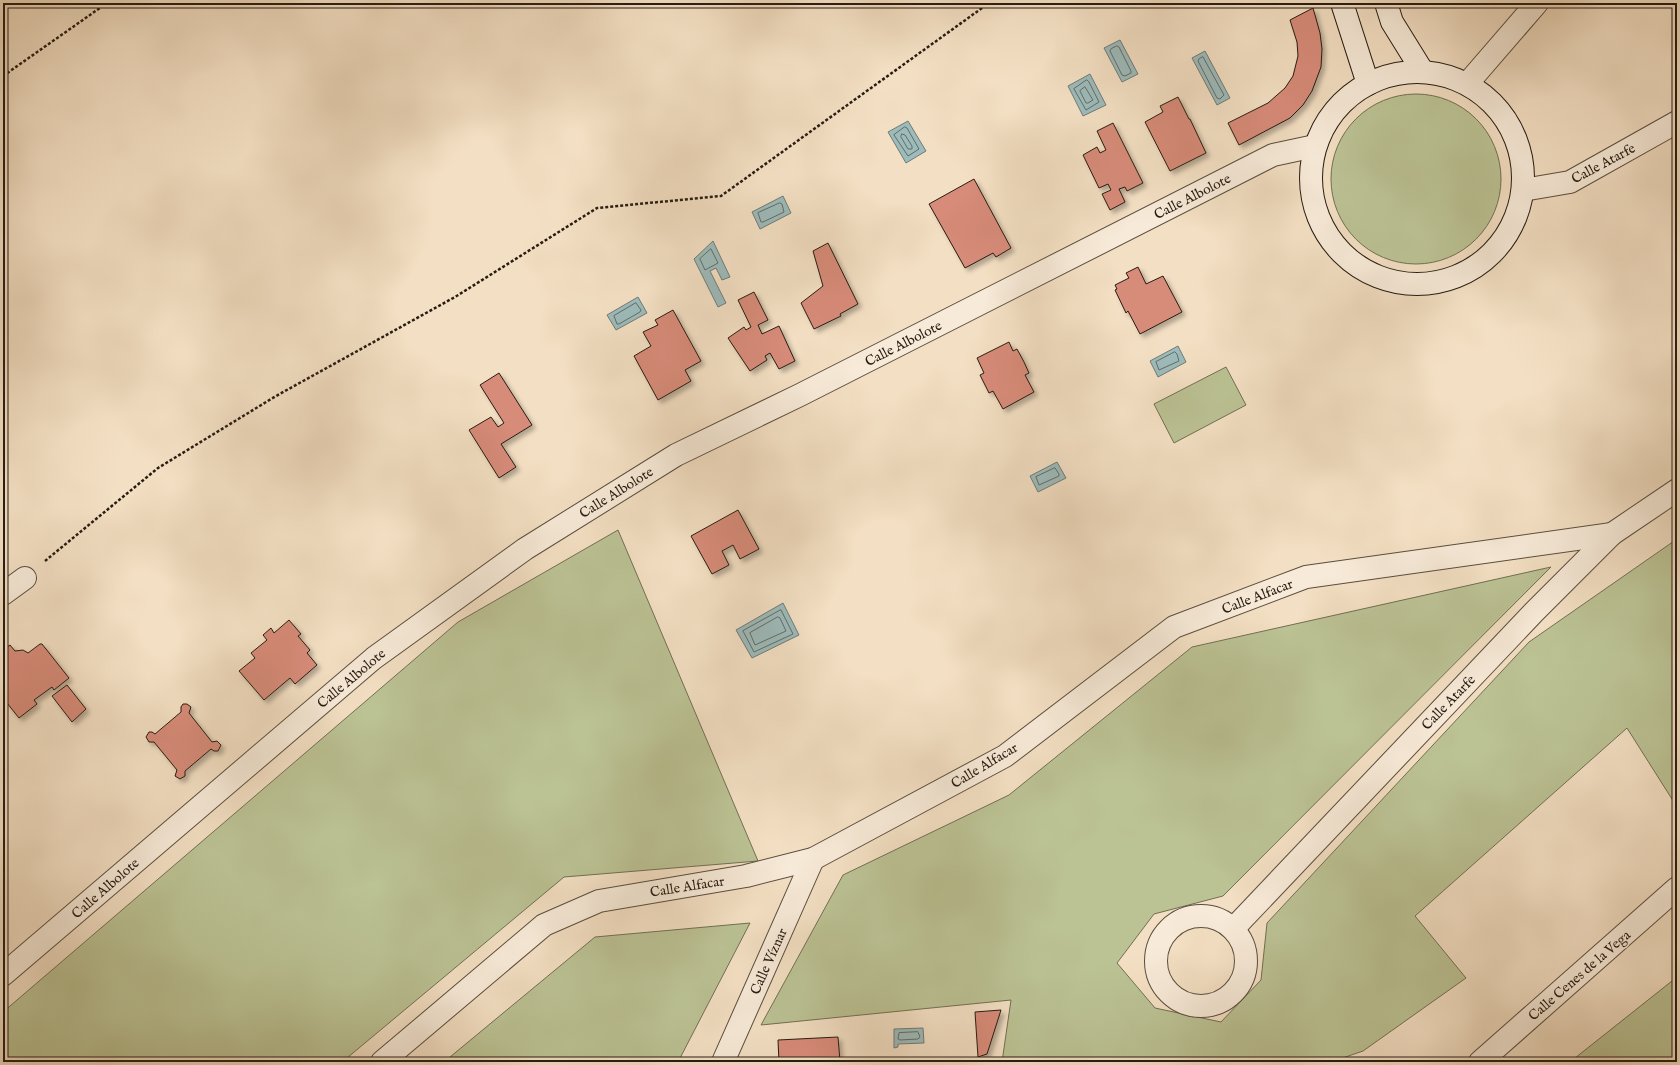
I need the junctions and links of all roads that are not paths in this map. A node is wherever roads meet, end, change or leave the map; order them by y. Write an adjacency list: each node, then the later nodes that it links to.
1 (1342, 3): 5 (street)
2 (1386, 3): 4 (street)
3 (1537, 3): 6 (street)
4 (1423, 72): 5 (street); 6 (street)
5 (1368, 84): 8 (street)
6 (1467, 84): 9 (street)
7 (1677, 122): 9 (street, Calle Atarfe)
8 (1315, 146): 9 (street); 17 (street, Calle Albolote)
9 (1523, 190)
10 (1677, 490): 11 (street, Calle Atarfe)
11 (1612, 534): 14 (street, Calle Alfacar); 16 (street, Calle Atarfe)
12 (25, 578): 13 (street)
13 (3, 594)
14 (813, 860): 18 (street, Calle Alfacar); 19 (street, Calle Víznar)
15 (1677, 888): 20 (street, Calle Cenes de la Vega)
16 (1233, 929): 16 (street)
17 (3, 975)
18 (382, 1062)
19 (723, 1062)
20 (1480, 1062)

